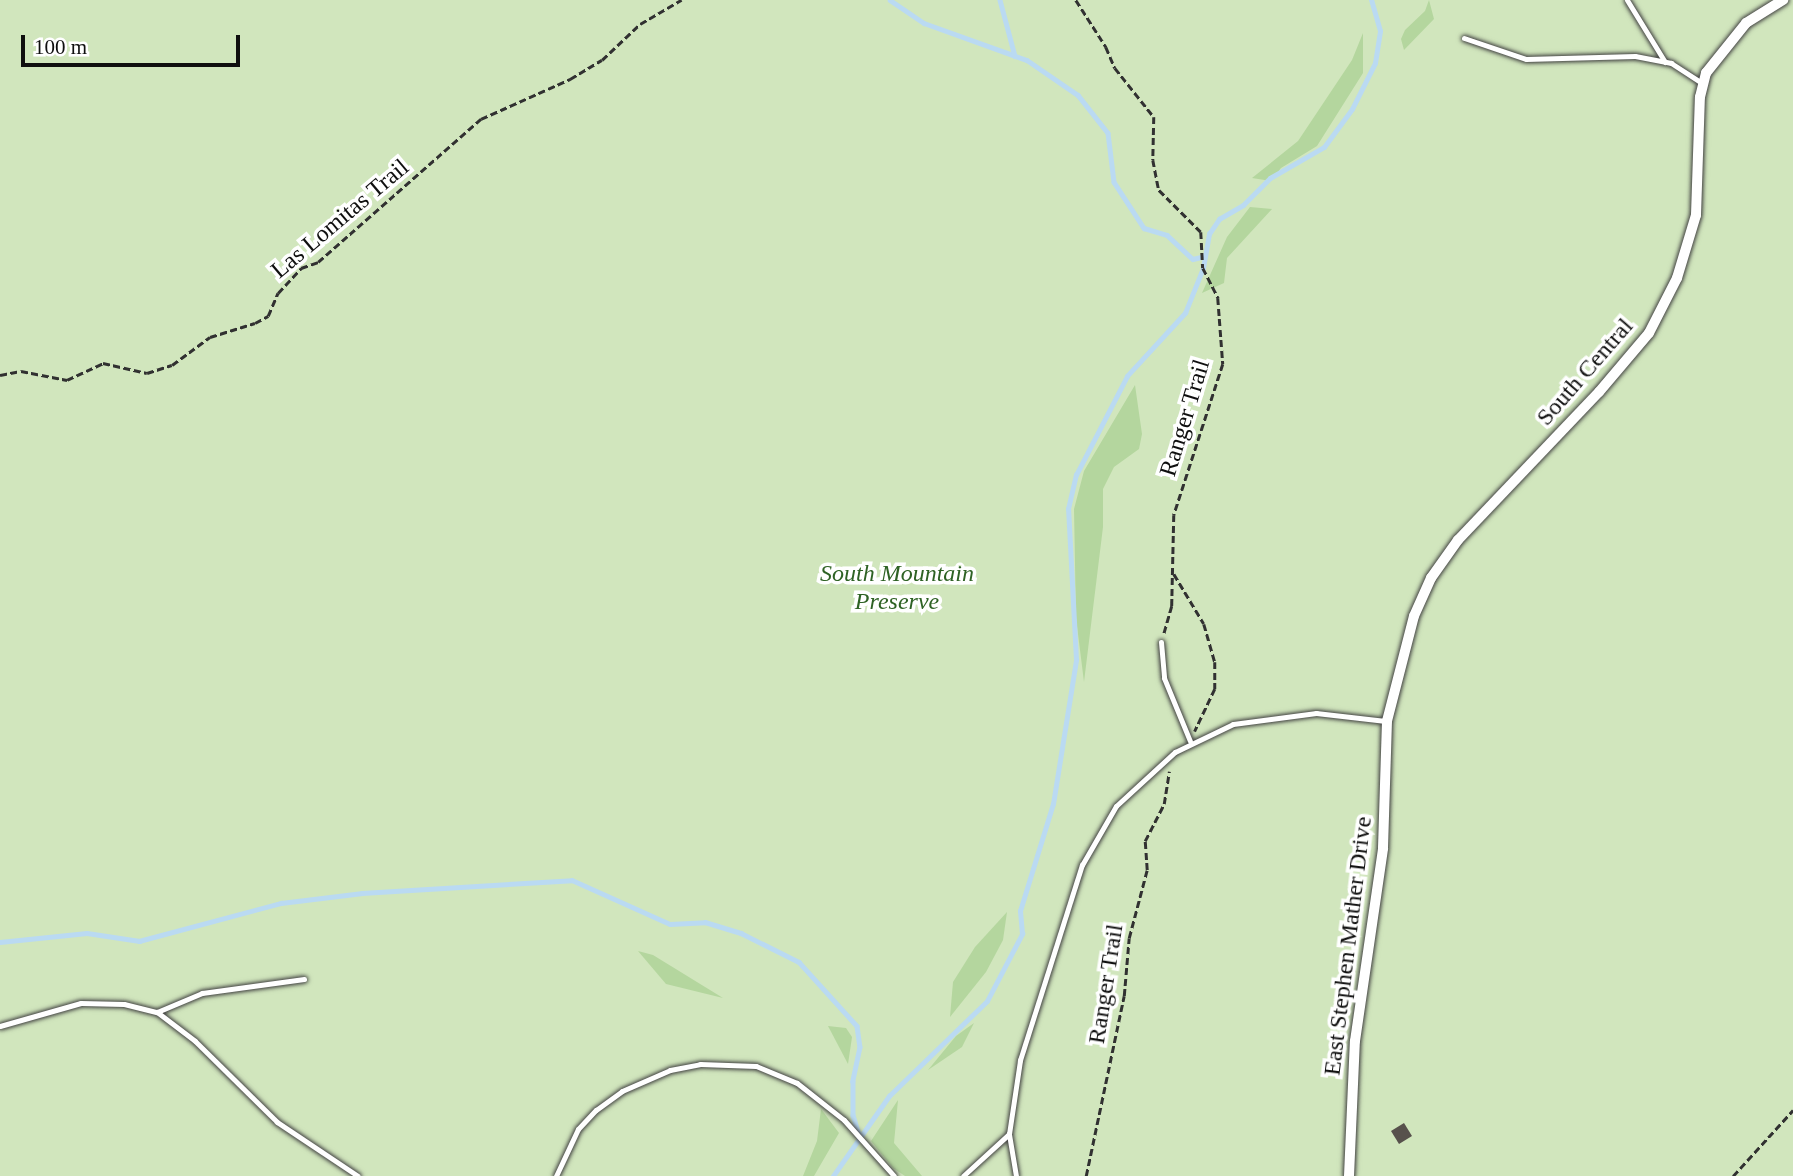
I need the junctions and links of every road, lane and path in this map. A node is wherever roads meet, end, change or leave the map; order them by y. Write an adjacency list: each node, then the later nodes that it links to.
1 (681, 0): 8 (path, Las Lomitas Trail)
2 (1076, 0): 9 (path, Ranger Trail)
3 (1627, 0): 6 (lane)
4 (1783, 0): 7 (street, South Central)
5 (1464, 38): 6 (lane)
6 (1665, 62): 7 (lane)
7 (1703, 84): 11 (street, South Central)
8 (0, 375)
9 (1172, 571): 10 (path, Ranger Trail); 12 (path)
10 (1161, 642): 12 (lane)
11 (1387, 721): 12 (lane); 25 (street, East Stephen Mather Drive)
12 (1189, 738): 18 (lane)
13 (1174, 762): 24 (path, Ranger Trail)
14 (304, 979): 15 (lane)
15 (157, 1012): 16 (lane); 19 (lane)
16 (0, 1026)
17 (1793, 1110): 26 (path)
18 (1009, 1135): 22 (lane); 23 (lane)
19 (358, 1176)
20 (556, 1176): 21 (lane)
21 (894, 1176)
22 (963, 1176)
23 (1016, 1176)
24 (1086, 1176)
25 (1349, 1176)
26 (1733, 1176)

